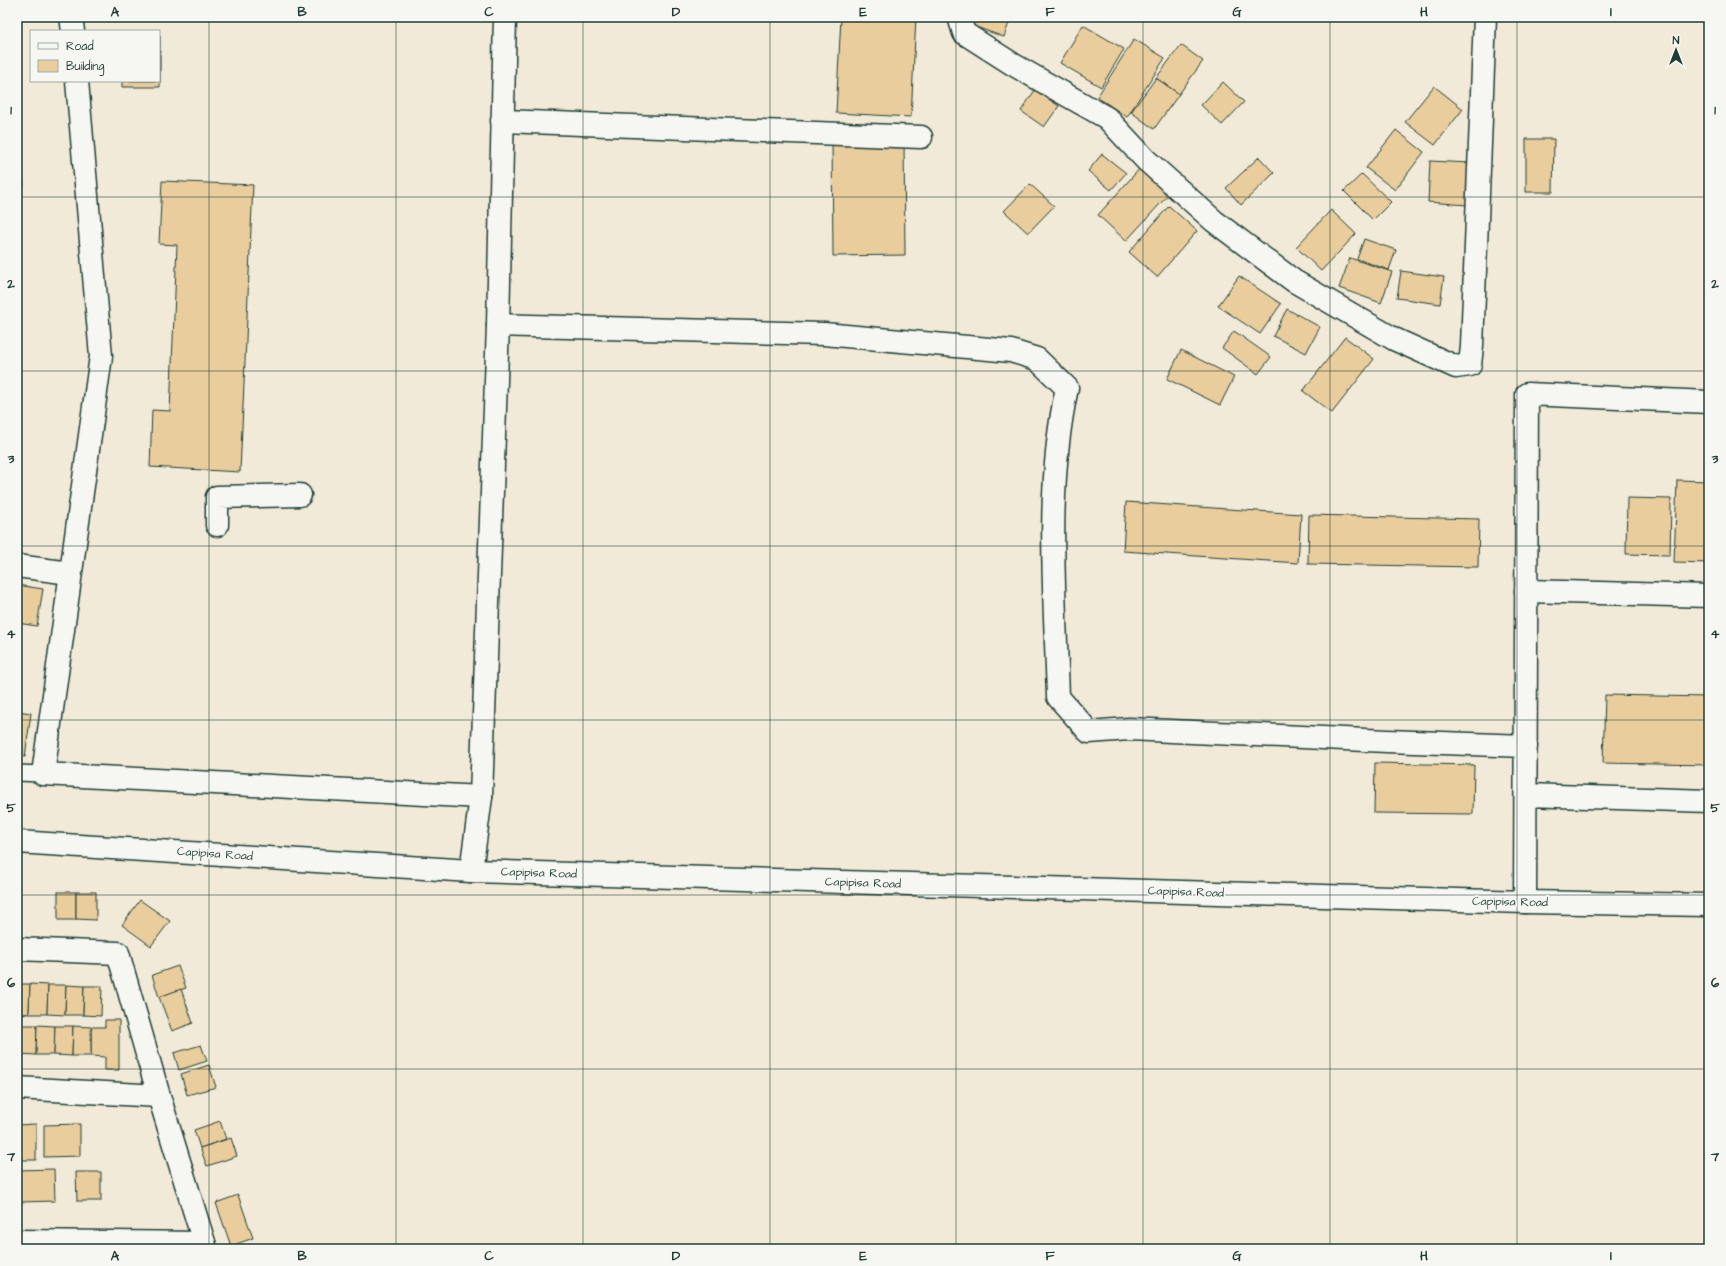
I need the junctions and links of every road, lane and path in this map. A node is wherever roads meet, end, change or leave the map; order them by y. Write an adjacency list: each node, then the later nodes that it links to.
1 (71, 17): 5 (street)
2 (505, 17): 7 (street)
3 (959, 17): 4 (street)
4 (1485, 17)
5 (73, 30)
6 (77, 82): 14 (street)
7 (502, 121): 8 (street); 9 (street)
8 (920, 137)
9 (498, 325): 17 (street); 21 (street)
10 (1709, 402): 15 (street)
11 (300, 496): 12 (street)
12 (217, 525)
13 (17, 566): 14 (street)
14 (70, 573): 19 (street)
15 (1526, 591): 16 (street); 17 (street)
16 (1709, 596)
17 (1526, 746): 20 (street)
18 (17, 773): 19 (lane)
19 (44, 774): 21 (street)
20 (1526, 795): 22 (street); 25 (street)
21 (481, 797): 24 (street)
22 (1709, 801)
23 (17, 842): 24 (street, Capipisa Road)
24 (471, 871): 25 (street, Capipisa Road)
25 (1525, 902): 26 (street, Capipisa Road)
26 (1709, 905)
27 (17, 948): 29 (street)
28 (17, 1088): 29 (street)
29 (159, 1096): 31 (street)
30 (17, 1241): 31 (street)
31 (205, 1246)

